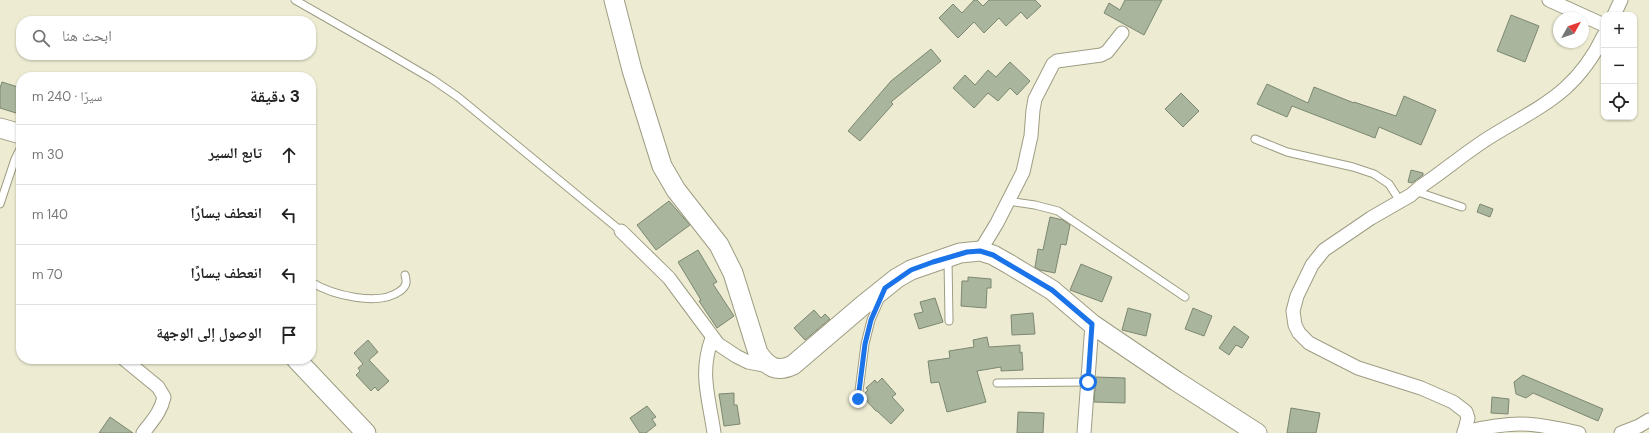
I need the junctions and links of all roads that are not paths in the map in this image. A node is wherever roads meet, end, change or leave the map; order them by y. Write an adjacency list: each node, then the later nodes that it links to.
1 (295, 0): 18 (lane)
2 (614, 0): 30 (street)
3 (1549, 0): 6 (street)
4 (1621, 0): 5 (street)
5 (1615, 12)
6 (1601, 24)
7 (1122, 33): 14 (street)
8 (1601, 40): 13 (street)
9 (0, 128): 10 (street)
10 (16, 133)
11 (1255, 139): 15 (lane)
12 (16, 157): 16 (lane)
13 (1415, 192): 15 (street); 17 (lane)
14 (1008, 201): 19 (street); 24 (lane)
15 (1400, 201): 35 (street)
16 (0, 204)
17 (1462, 207)
18 (622, 231): 27 (street)
19 (980, 251): 20 (street); 26 (street)
20 (948, 257): 23 (street); 25 (lane)
21 (405, 274): 22 (lane)
22 (316, 285)
23 (885, 288): 30 (street); 33 (lane)
24 (1185, 297)
25 (949, 321)
26 (1092, 324): 31 (street); 40 (street)
27 (712, 338): 30 (street); 38 (street)
28 (130, 364): 36 (street)
29 (301, 364): 37 (street)
30 (771, 366)
31 (1088, 382): 32 (lane); 39 (street)
32 (997, 383)
33 (858, 399)
34 (1649, 420): 42 (street)
35 (1464, 432): 41 (street)
36 (143, 433)
37 (366, 433)
38 (714, 433)
39 (1084, 433)
40 (1257, 433)
41 (1579, 433)
42 (1622, 433)

